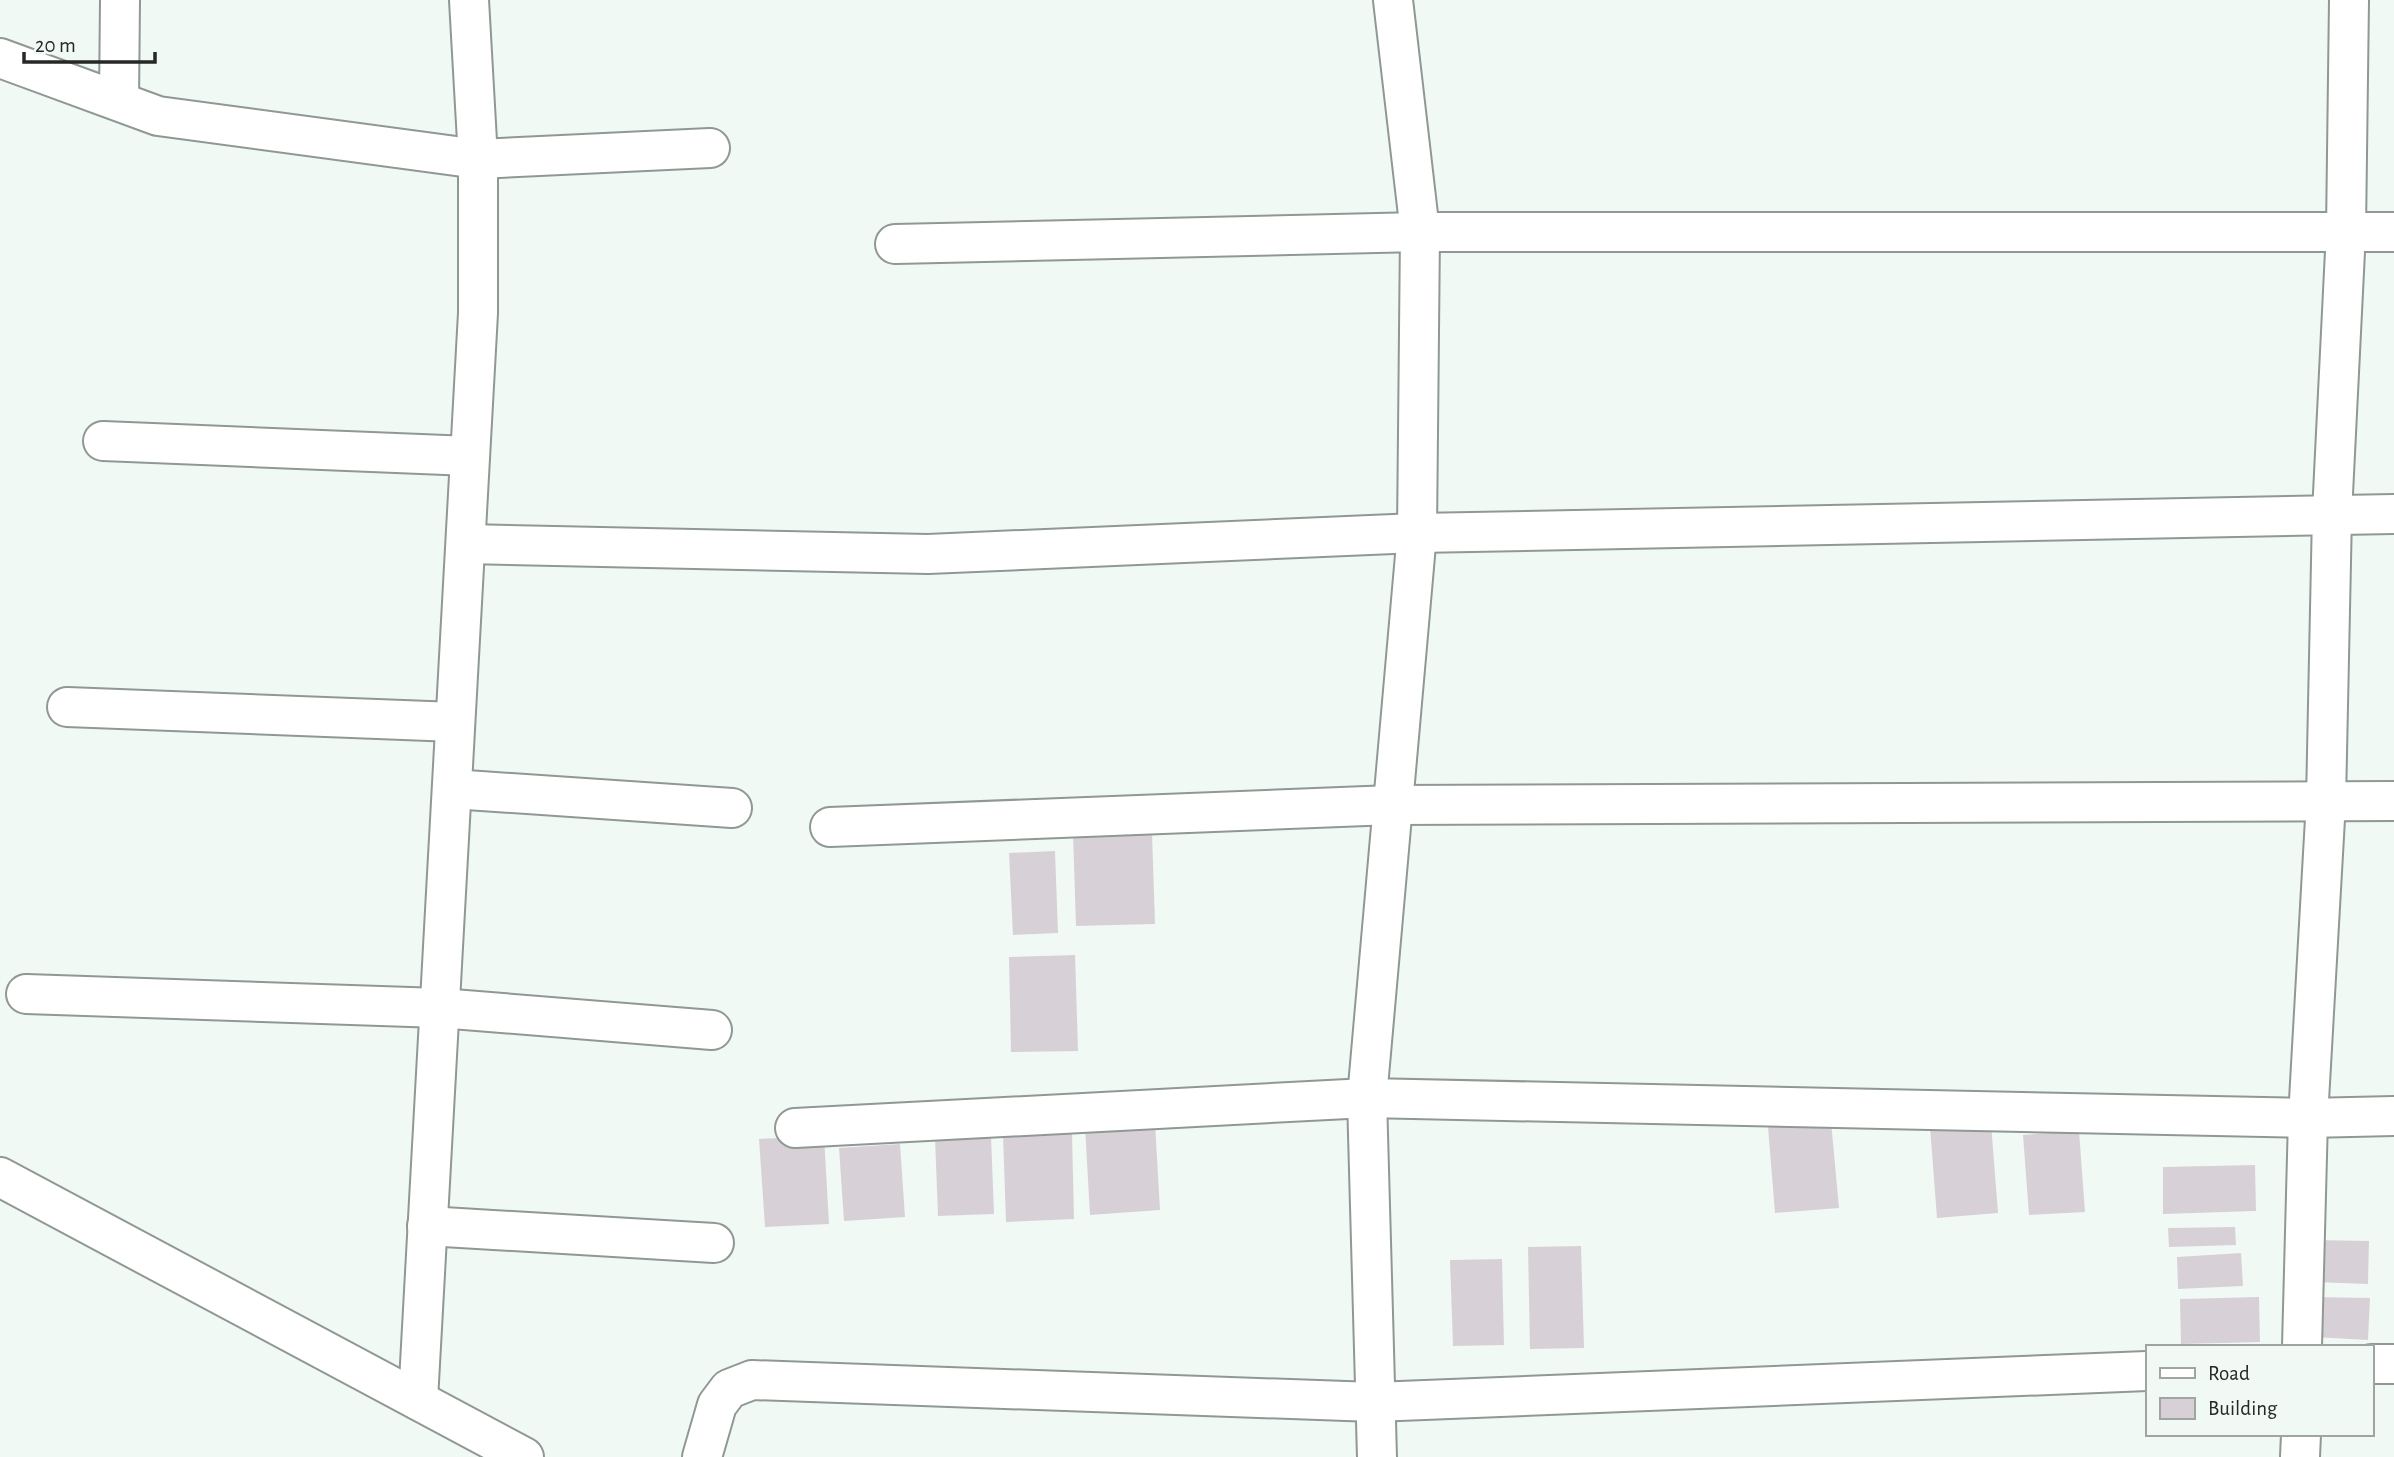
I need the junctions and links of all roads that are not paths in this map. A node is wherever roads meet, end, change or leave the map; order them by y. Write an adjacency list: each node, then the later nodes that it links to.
1 (120, 0): 6 (street)
2 (469, 0): 8 (street)
3 (1393, 0): 10 (street)
4 (2349, 0): 9 (street)
5 (0, 58): 6 (street)
6 (119, 102): 8 (street)
7 (710, 148): 8 (street)
8 (478, 159): 14 (street)
9 (2346, 231): 10 (street); 11 (street); 15 (street)
10 (1420, 232): 12 (street); 17 (street)
11 (2394, 232)
12 (895, 244)
13 (103, 440): 14 (street)
14 (470, 456): 18 (street)
15 (2332, 514): 16 (street); 17 (street); 22 (street)
16 (2394, 514)
17 (1417, 533): 18 (street); 24 (street)
18 (466, 544): 20 (street)
19 (67, 707): 20 (street)
20 (455, 722): 21 (street)
21 (452, 789): 25 (street); 28 (street)
22 (2326, 801): 23 (street); 24 (street); 32 (street)
23 (2394, 801)
24 (1392, 805): 26 (street); 30 (street)
25 (732, 808)
26 (830, 827)
27 (26, 994): 28 (street)
28 (440, 1009): 29 (street); 35 (street)
29 (712, 1030)
30 (1367, 1098): 32 (street); 33 (street); 42 (street)
31 (2394, 1116): 32 (street)
32 (2308, 1118): 37 (street)
33 (795, 1128)
34 (0, 1177): 41 (street)
35 (428, 1226): 36 (street); 41 (street)
36 (714, 1243)
37 (2302, 1345)
38 (2373, 1364): 39 (street)
39 (2394, 1364)
40 (2146, 1371): 42 (street)
41 (418, 1400): 44 (street)
42 (1374, 1402): 45 (street); 46 (street)
43 (2301, 1436): 47 (street)
44 (524, 1457)
45 (702, 1457)
46 (1377, 1457)
47 (2300, 1457)

